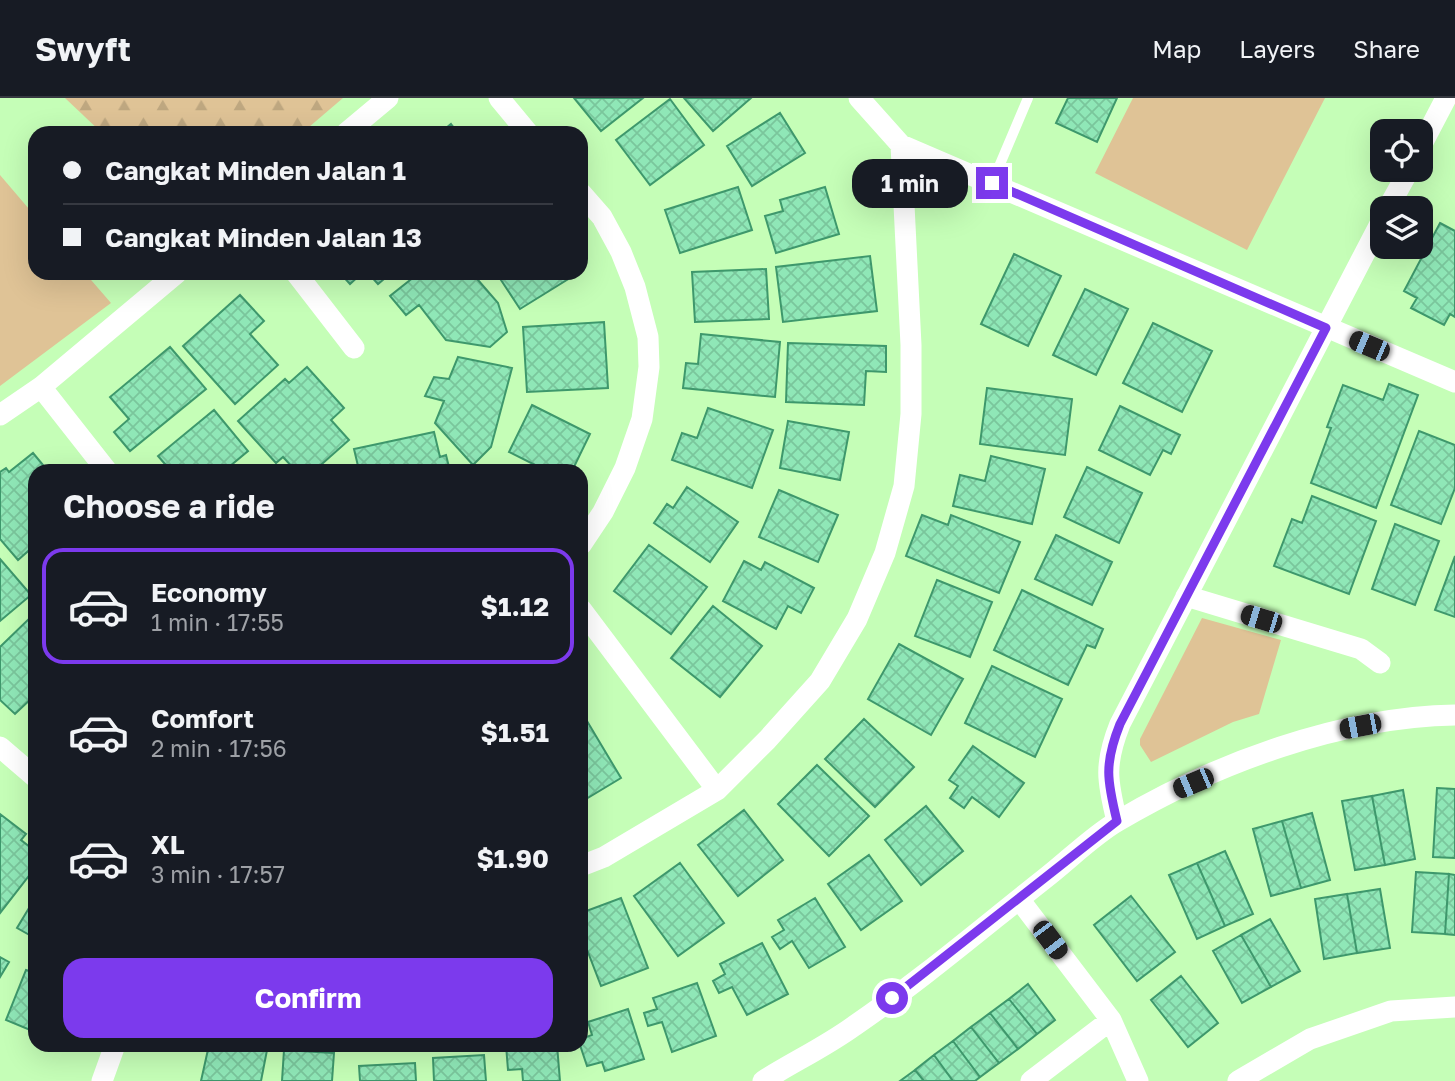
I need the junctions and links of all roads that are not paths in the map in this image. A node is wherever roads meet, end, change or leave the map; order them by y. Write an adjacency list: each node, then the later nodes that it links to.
1 (388, 98): 7 (street)
2 (499, 98): 8 (street)
3 (859, 98): 9 (street)
4 (1028, 98): 10 (lane)
5 (1446, 98): 6 (street)
6 (1433, 123)
7 (354, 126)
8 (522, 126)
9 (901, 145): 10 (street); 28 (street)
10 (992, 183): 15 (street)
11 (588, 201): 21 (street)
12 (1370, 243): 15 (street)
13 (169, 280): 18 (street)
14 (302, 280): 16 (street)
15 (1326, 328): 17 (street); 22 (street)
16 (355, 348)
17 (1455, 382)
18 (41, 387): 19 (street); 20 (street)
19 (0, 415)
20 (102, 464)
21 (588, 534)
22 (1186, 596): 24 (street); 29 (street)
23 (588, 618): 28 (street)
24 (1380, 663)
25 (1455, 715): 29 (street)
26 (0, 747): 27 (street)
27 (28, 771)
28 (717, 790): 30 (street)
29 (1117, 821): 31 (street)
30 (588, 863)
31 (1019, 899): 33 (street); 36 (street)
32 (1455, 1007): 39 (street)
33 (1111, 1020): 37 (street); 38 (street)
34 (112, 1052): 35 (street)
35 (102, 1081)
36 (763, 1081)
37 (1031, 1081)
38 (1138, 1081)
39 (1238, 1081)

